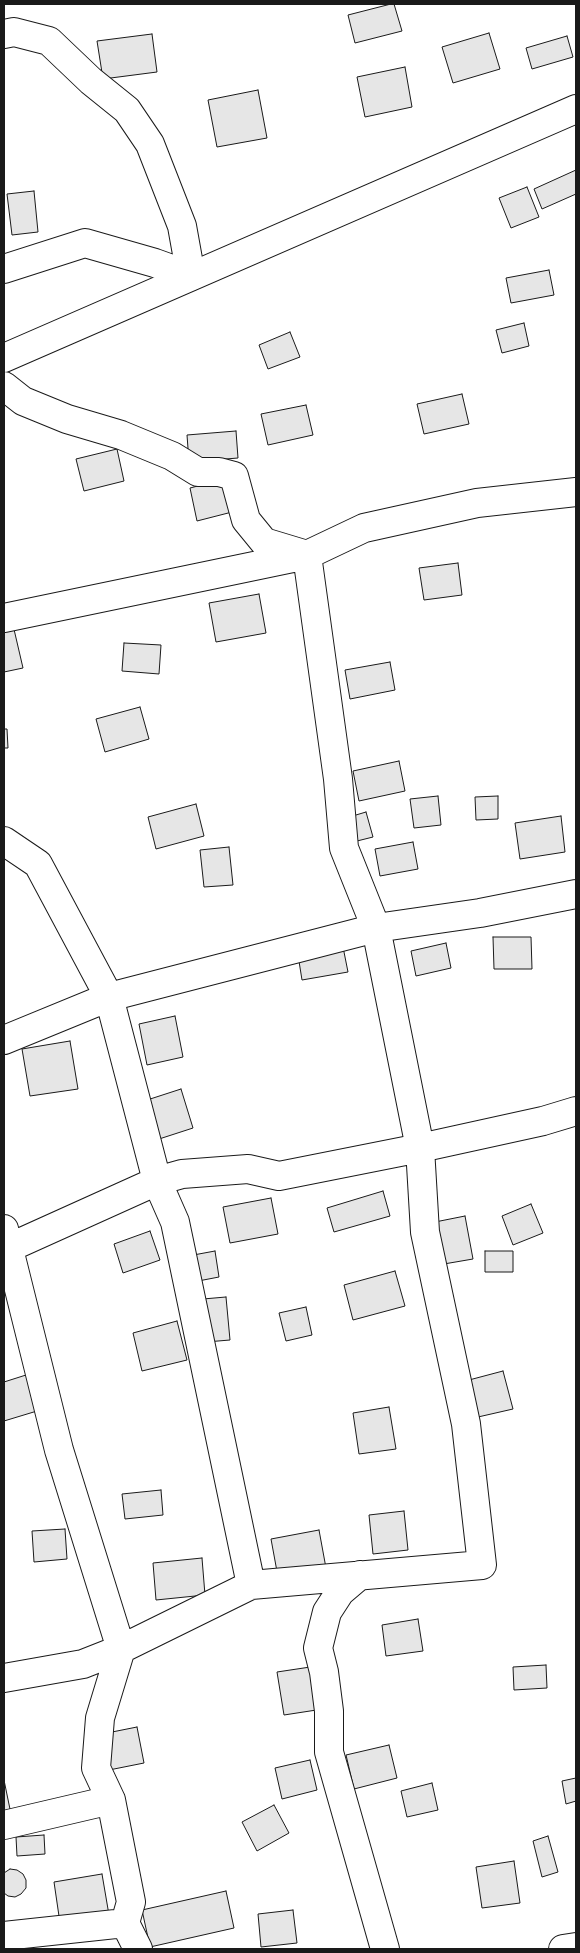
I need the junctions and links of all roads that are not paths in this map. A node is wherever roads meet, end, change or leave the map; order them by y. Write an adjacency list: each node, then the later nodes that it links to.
1 (4, 34): 4 (street)
2 (576, 109): 4 (street)
3 (4, 269): 4 (street)
4 (191, 276): 5 (street)
5 (4, 358)
6 (4, 386): 8 (street)
7 (576, 492): 8 (street)
8 (307, 555): 9 (street); 12 (street)
9 (4, 618)
10 (4, 842): 13 (street)
11 (576, 894): 12 (street)
12 (376, 928): 13 (street); 16 (street)
13 (109, 997): 14 (street); 17 (street)
14 (4, 1040)
15 (576, 1111): 16 (street)
16 (420, 1148): 17 (street); 19 (street)
17 (157, 1181): 18 (street); 20 (street)
18 (5, 1242): 21 (street)
19 (360, 1576): 20 (street); 29 (street)
20 (251, 1586): 21 (street)
21 (121, 1649): 22 (street); 23 (street)
22 (4, 1678)
23 (111, 1800): 24 (street); 25 (street)
24 (4, 1825)
25 (124, 1923): 26 (street); 28 (street)
26 (4, 1936)
27 (576, 1947): 30 (street)
28 (138, 1949)
29 (385, 1949)
30 (564, 1949)

